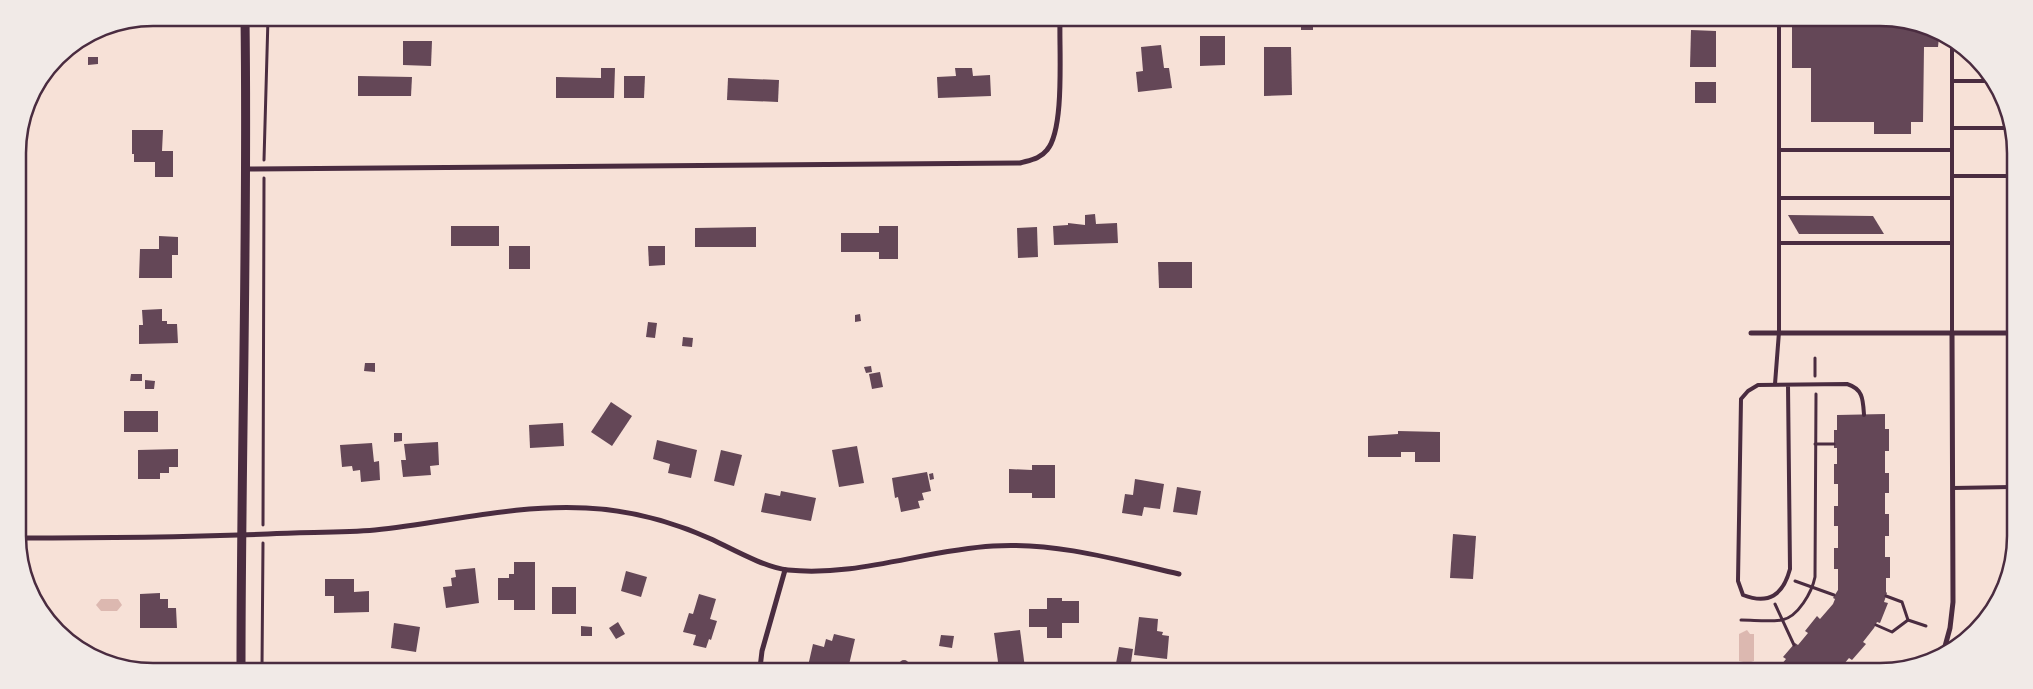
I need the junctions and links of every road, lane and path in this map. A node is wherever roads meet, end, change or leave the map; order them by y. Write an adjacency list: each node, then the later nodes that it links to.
1 (1060, 26): 13 (street)
2 (1779, 26): 11 (lane)
3 (245, 27): 13 (street)
4 (268, 27): 10 (path)
5 (1952, 49): 6 (lane)
6 (1952, 80): 7 (lane); 8 (lane)
7 (1983, 80)
8 (1952, 128): 9 (lane); 12 (lane)
9 (2004, 128)
10 (264, 148)
11 (1779, 150): 12 (lane); 17 (lane)
12 (1952, 150): 14 (lane)
13 (247, 169): 36 (street)
14 (1952, 176): 15 (lane); 18 (lane)
15 (2007, 176)
16 (264, 183): 35 (path)
17 (1779, 198): 18 (lane); 19 (lane)
18 (1952, 198): 20 (lane)
19 (1779, 243): 20 (lane); 21 (lane)
20 (1952, 243): 23 (lane)
21 (1779, 332): 22 (street); 23 (street); 27 (lane)
22 (1751, 333)
23 (1952, 333): 24 (street); 34 (street)
24 (2007, 333)
25 (1815, 358): 26 (path)
26 (1815, 376)
27 (1775, 384): 28 (lane); 43 (lane)
28 (1788, 385): 30 (lane); 41 (lane)
29 (1816, 394): 31 (path)
30 (1864, 415)
31 (1816, 444): 32 (path); 42 (path)
32 (1834, 444)
33 (2007, 487): 34 (lane)
34 (1953, 488): 51 (street)
35 (262, 515)
36 (241, 535): 37 (street); 39 (street); 53 (street)
37 (26, 538)
38 (263, 552): 54 (path)
39 (785, 570): 40 (street); 55 (street)
40 (1179, 574)
41 (1787, 579): 42 (path); 43 (lane)
42 (1812, 588): 44 (path); 47 (path)
43 (1772, 596): 47 (path)
44 (1834, 596)
45 (1886, 596): 48 (path)
46 (1742, 620): 47 (path)
47 (1783, 620): 52 (path)
48 (1908, 620): 49 (path); 50 (path)
49 (1876, 625)
50 (1926, 626)
51 (1946, 644)
52 (1794, 645)
53 (241, 663)
54 (262, 663)
55 (761, 663)

